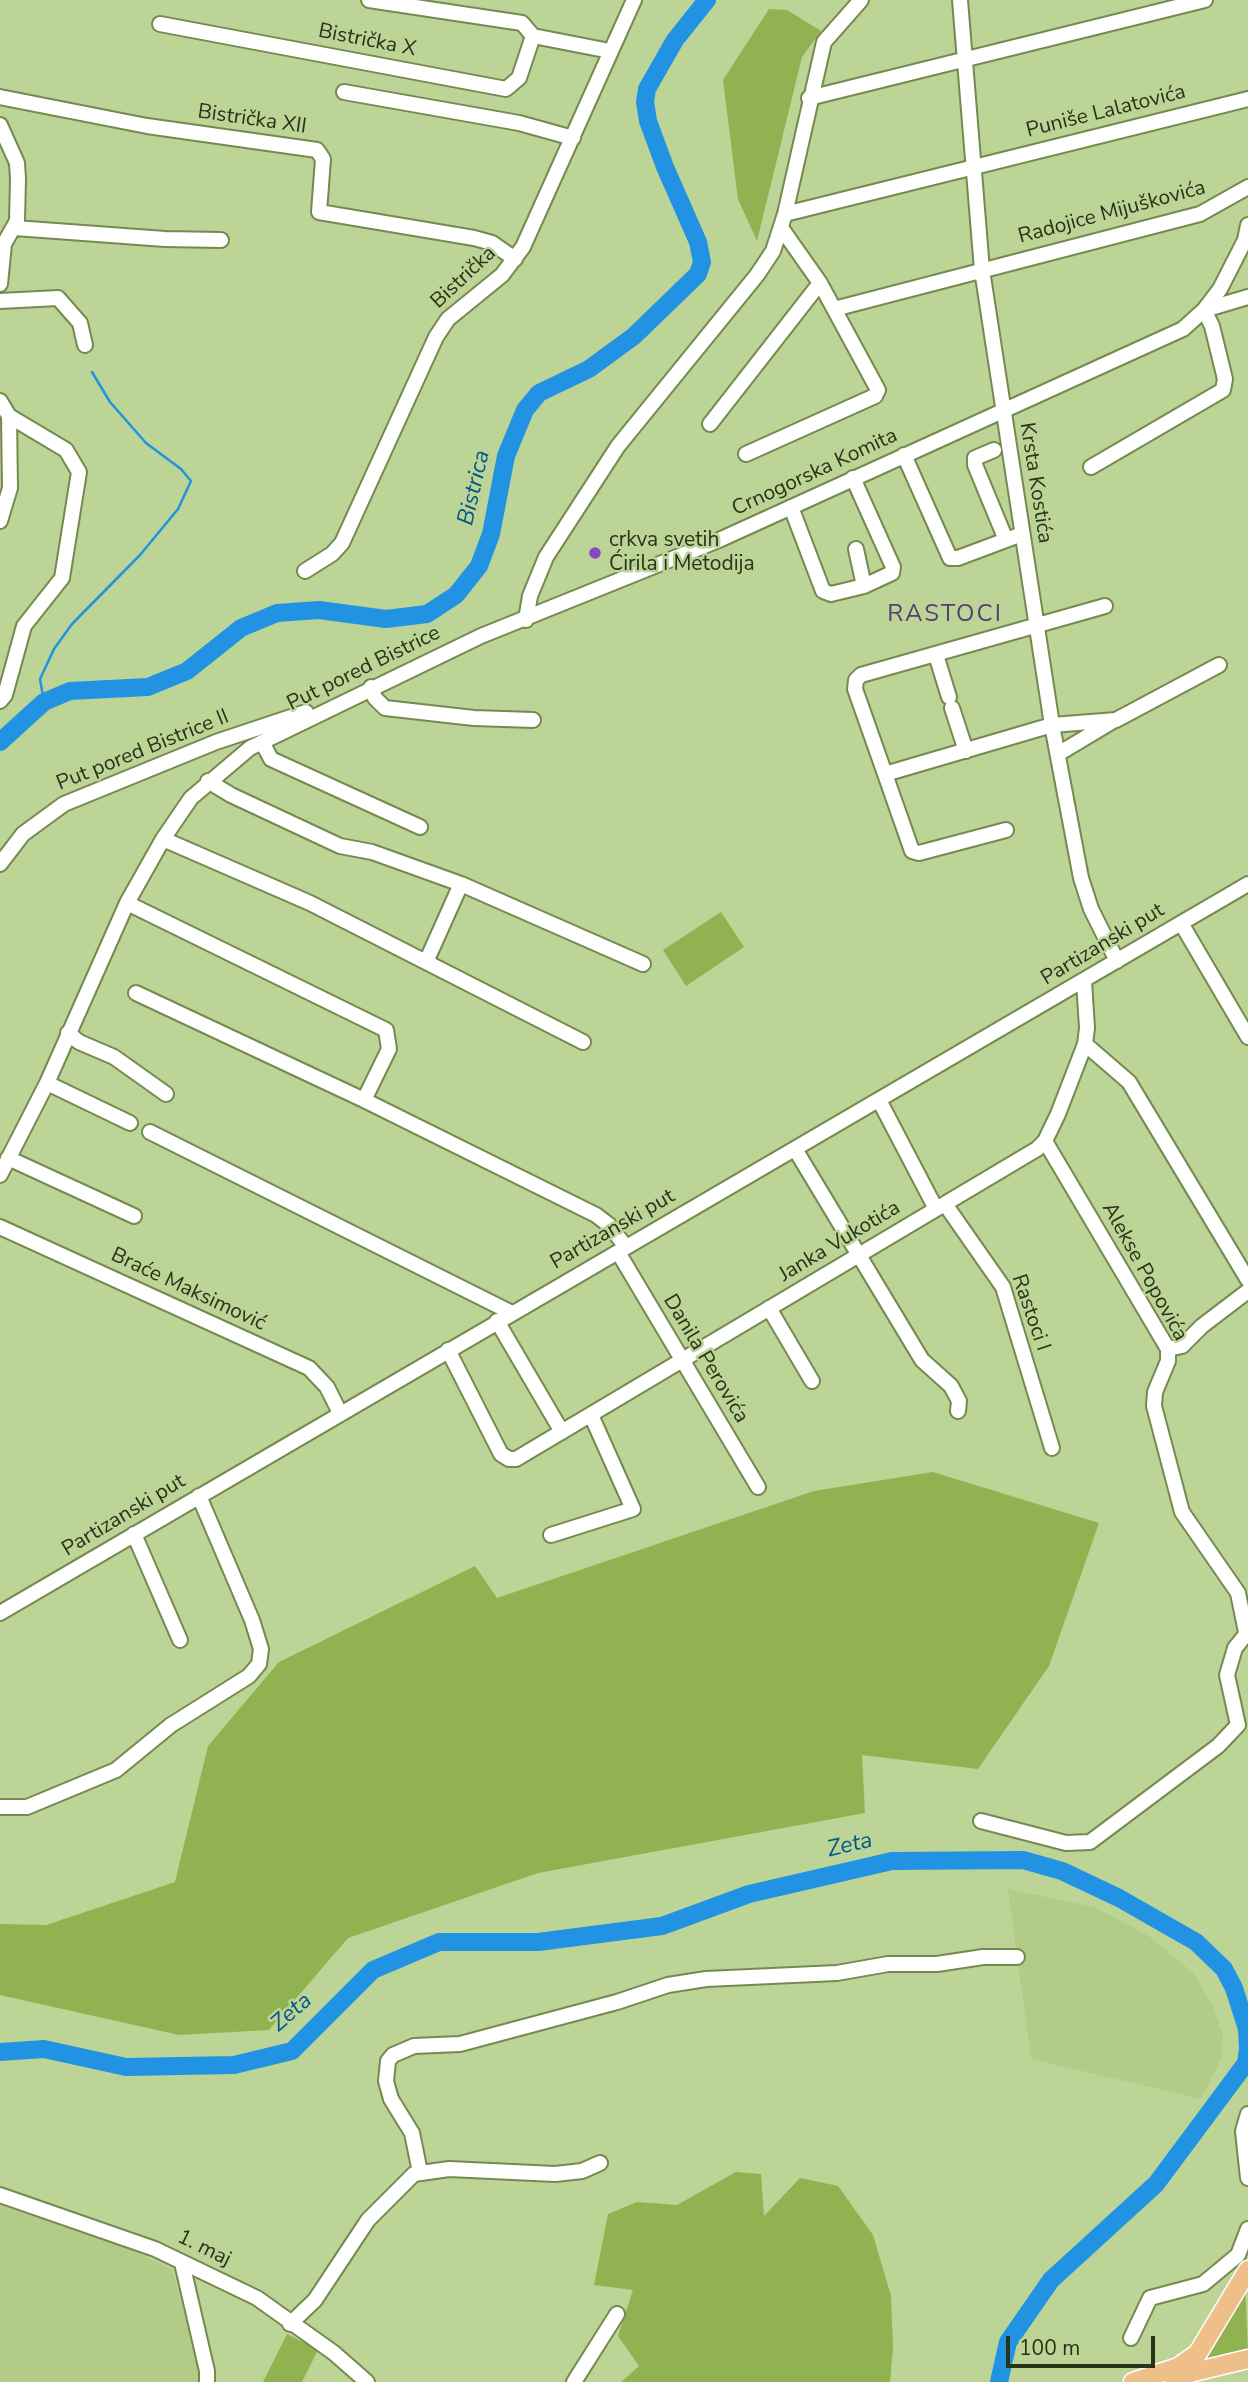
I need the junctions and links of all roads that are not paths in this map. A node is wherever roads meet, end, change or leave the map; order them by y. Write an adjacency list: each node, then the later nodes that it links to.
1 (369, 0): 7 (street, Bistrička X)
2 (634, 0): 8 (street, Bistrička)
3 (861, 0): 12 (street)
4 (960, 0): 9 (street, Krsta Kostića)
5 (1205, 0): 9 (street)
6 (160, 24): 7 (street, Bistrička X)
7 (533, 36): 8 (street, Bistrička X)
8 (610, 51): 15 (street, Bistrička)
9 (966, 58): 12 (street); 16 (street, Krsta Kostića)
10 (344, 92): 15 (street)
11 (0, 97): 23 (street, Bistrička XII)
12 (809, 99): 18 (street)
13 (1248, 99): 16 (street, Puniše Lalatovića)
14 (0, 125): 20 (street)
15 (573, 138): 23 (street, Bistrička)
16 (973, 166): 18 (street, Puniše Lalatovića); 24 (street, Krsta Kostića)
17 (1248, 187): 24 (street, Radojice Mijuškovića)
18 (785, 214): 21 (street)
19 (1248, 225): 30 (street)
20 (15, 228): 22 (street); 26 (street)
21 (782, 229): 25 (street); 49 (street)
22 (221, 240)
23 (515, 259): 46 (street, Bistrička)
24 (982, 270): 29 (street, Radojice Mijuškovića); 33 (street, Krsta Kostića)
25 (820, 283): 29 (street); 35 (street)
26 (0, 284)
27 (1248, 297): 30 (street)
28 (0, 301): 31 (street)
29 (834, 309): 37 (street)
30 (1204, 310): 33 (street, Crnogorska Komita); 39 (street)
31 (85, 345)
32 (0, 401): 34 (street)
33 (1003, 409): 38 (street, Crnogorska Komita); 43 (street, Krsta Kostića)
34 (9, 416): 42 (street); 54 (street)
35 (710, 424)
36 (994, 450): 44 (street)
37 (746, 454)
38 (904, 455): 40 (street, Crnogorska Komita); 44 (street)
39 (1091, 467)
40 (853, 478): 41 (street, Crnogorska Komita); 47 (street)
41 (791, 507): 47 (street); 49 (street, Crnogorska Komita)
42 (0, 521)
43 (1022, 534): 44 (street); 50 (street, Krsta Kostića)
44 (1006, 540)
45 (856, 549): 47 (street)
46 (305, 571)
47 (864, 586)
48 (1105, 606): 50 (street)
49 (526, 620): 53 (street, Put pored Bistrice)
50 (1036, 628): 51 (street); 58 (street, Krsta Kostića)
51 (936, 654): 61 (street); 63 (street)
52 (1219, 665): 57 (street)
53 (371, 687): 55 (street, Put pored Bistrice); 56 (street)
54 (0, 701)
55 (321, 711): 59 (street, Put pored Bistrice II); 60 (street, Put pored Bistrice)
56 (533, 720)
57 (1116, 720): 58 (street); 62 (street)
58 (1052, 725): 61 (street); 62 (street, Krsta Kostića)
59 (243, 732): 60 (street); 68 (street, Put pored Bistrice II)
60 (256, 745): 64 (street, Put pored Bistrice); 65 (street)
61 (966, 751): 63 (street)
62 (1058, 754): 73 (street, Krsta Kostića)
63 (885, 774): 66 (street)
64 (208, 781): 67 (street, Put pored Bistrice); 69 (street)
65 (420, 827)
66 (1006, 830)
67 (163, 839): 71 (street, Put pored Bistrice); 74 (street)
68 (0, 864)
69 (461, 884): 74 (street); 75 (street)
70 (1248, 884): 72 (street, Partizanski put)
71 (127, 903): 78 (street, Put pored Bistrice); 85 (street)
72 (1181, 923): 73 (street, Partizanski put); 79 (street)
73 (1117, 961): 76 (street, Partizanski put)
74 (426, 962): 80 (street)
75 (643, 964)
76 (1084, 981): 81 (street); 84 (street, Partizanski put)
77 (136, 993): 85 (street, Danila Perovića)
78 (68, 1033): 82 (street, Put pored Bistrice); 83 (street)
79 (1247, 1035)
80 (583, 1042)
81 (1085, 1044): 88 (street); 97 (street)
82 (47, 1083): 86 (street); 90 (street, Put pored Bistrice)
83 (166, 1094)
84 (879, 1100): 89 (street, Partizanski put); 92 (street, Rastoci I)
85 (364, 1101): 95 (street, Danila Perovića)
86 (130, 1123)
87 (150, 1132): 100 (street)
88 (1045, 1141): 92 (street, Janka Vukotića); 102 (street, Alekse Popovića)
89 (794, 1149): 95 (street, Partizanski put); 96 (street)
90 (9, 1158): 91 (street, Put pored Bistrice); 93 (street)
91 (0, 1175)
92 (940, 1207): 96 (street, Janka Vukotića); 110 (street, Rastoci I)
93 (134, 1216)
94 (0, 1227): 107 (street, Braće Maksimović)
95 (622, 1250): 100 (street, Partizanski put); 104 (street, Danila Perovića)
96 (857, 1255): 99 (street, Janka Vukotića); 106 (street)
97 (1248, 1280)
98 (1248, 1292): 102 (street)
99 (769, 1308): 104 (street, Janka Vukotića); 105 (street)
100 (512, 1313): 101 (street, Partizanski put)
101 (497, 1321): 103 (street, Partizanski put); 109 (street)
102 (1168, 1349): 116 (street, Alekse Popovića)
103 (448, 1350): 107 (street, Partizanski put); 109 (street, Janka Vukotića)
104 (681, 1361): 108 (street, Janka Vukotića); 111 (street, Danila Perovića)
105 (812, 1381)
106 (958, 1411)
107 (340, 1413): 112 (street, Partizanski put)
108 (591, 1415): 109 (street, Janka Vukotića); 114 (street)
109 (562, 1432)
110 (1052, 1448)
111 (758, 1487)
112 (199, 1496): 113 (street, Partizanski put); 118 (street)
113 (134, 1534): 115 (street, Partizanski put); 117 (street)
114 (551, 1535)
115 (0, 1613)
116 (1247, 1632): 119 (street)
117 (180, 1640)
118 (0, 1807)
119 (981, 1821)
120 (1017, 1957): 123 (street)
121 (1248, 2114): 124 (street)
122 (600, 2163): 123 (street)
123 (420, 2172): 130 (street)
124 (1248, 2178)
125 (0, 2195): 127 (street, 1. maj)
126 (1248, 2229): 131 (street)
127 (182, 2263): 130 (street, 1. maj); 133 (street)
128 (1248, 2270): 136 (main road)
129 (617, 2314): 135 (street)
130 (290, 2324): 134 (street, 1. maj)
131 (1131, 2338)
132 (1248, 2359): 137 (main road)
133 (207, 2382)
134 (367, 2382)
135 (574, 2382)
136 (1133, 2382)
137 (1150, 2382)

